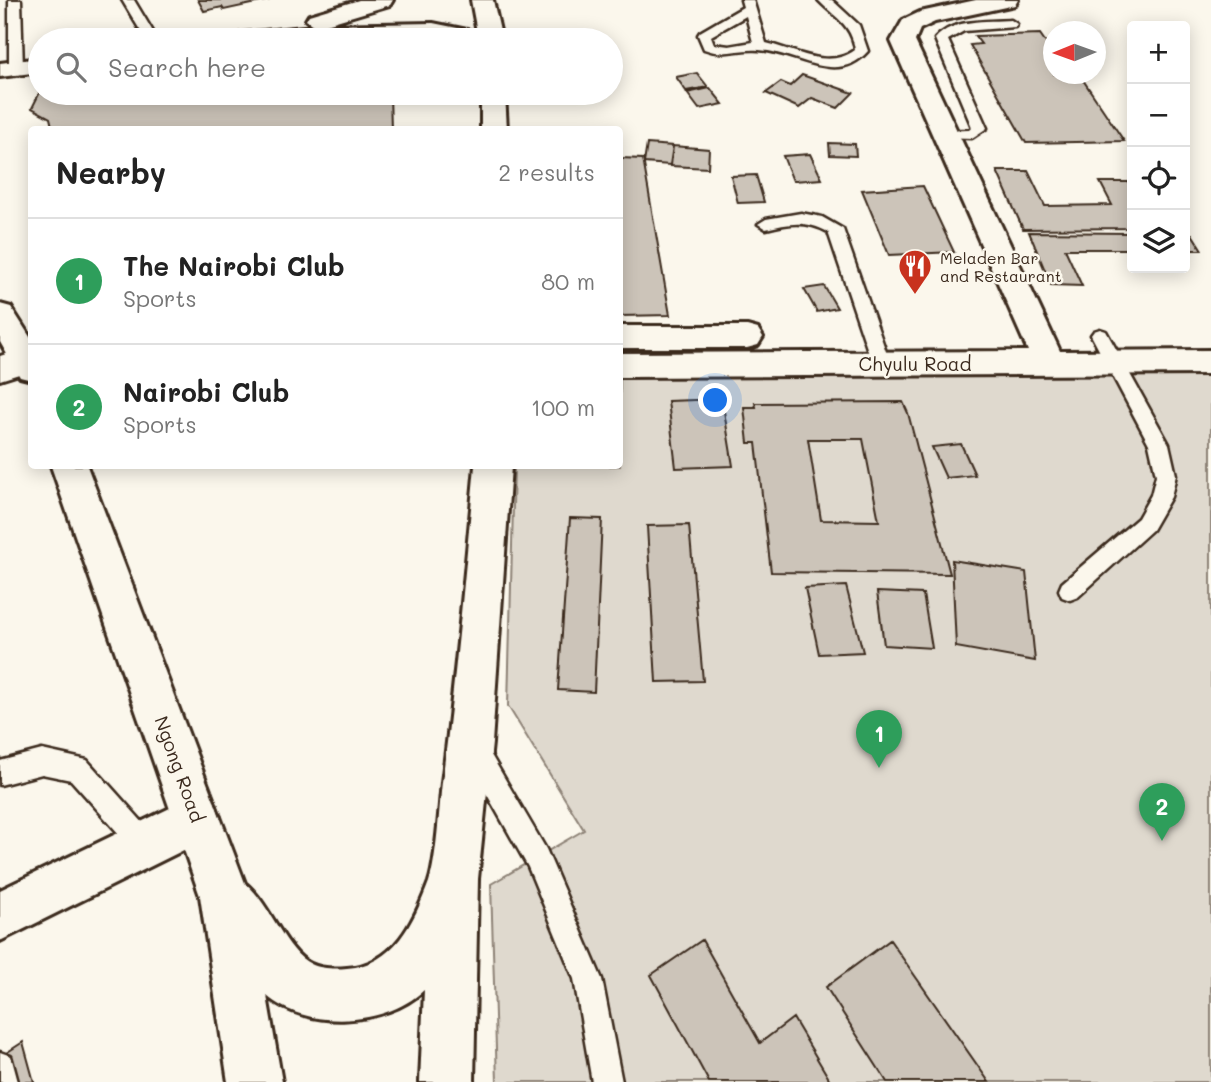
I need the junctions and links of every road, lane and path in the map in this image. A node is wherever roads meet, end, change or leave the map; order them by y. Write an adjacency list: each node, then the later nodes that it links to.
1 (15, 0): 14 (lane)
2 (128, 0): 9 (lane)
3 (382, 0): 10 (main road)
4 (481, 0): 11 (main road)
5 (824, 0): 12 (lane)
6 (1007, 0): 17 (main road)
7 (748, 5): 12 (lane); 12 (lane)
8 (1011, 24): 17 (lane)
9 (145, 28)
10 (287, 28)
11 (487, 28)
12 (761, 46)
13 (28, 66): 14 (main road)
14 (8, 69)
15 (493, 105): 16 (main road)
16 (494, 126)
17 (945, 134): 23 (main road)
18 (766, 225): 24 (lane)
19 (0, 315): 26 (main road)
20 (1211, 336): 22 (main road, Chyulu Road)
21 (623, 337): 24 (main road, Chyulu Road)
22 (1107, 348): 23 (main road, Chyulu Road); 25 (main road, Chyulu Road); 30 (lane)
23 (1044, 349): 24 (main road, Chyulu Road)
24 (878, 350): 27 (main road, Chyulu Road)
25 (1211, 362)
26 (20, 365)
27 (623, 365)
28 (70, 469): 33 (main road, Ngong Road)
29 (493, 469): 31 (main road)
30 (1070, 590)
31 (470, 743): 35 (main road); 42 (lane)
32 (0, 773): 34 (lane)
33 (197, 818): 34 (main road); 36 (main road, Ngong Road)
34 (145, 844): 37 (main road)
35 (454, 879): 36 (main road); 41 (main road)
36 (225, 896): 40 (main road, Ngong Road)
37 (0, 916)
38 (0, 1067): 39 (lane)
39 (3, 1082)
40 (255, 1082)
41 (447, 1082)
42 (607, 1082)

